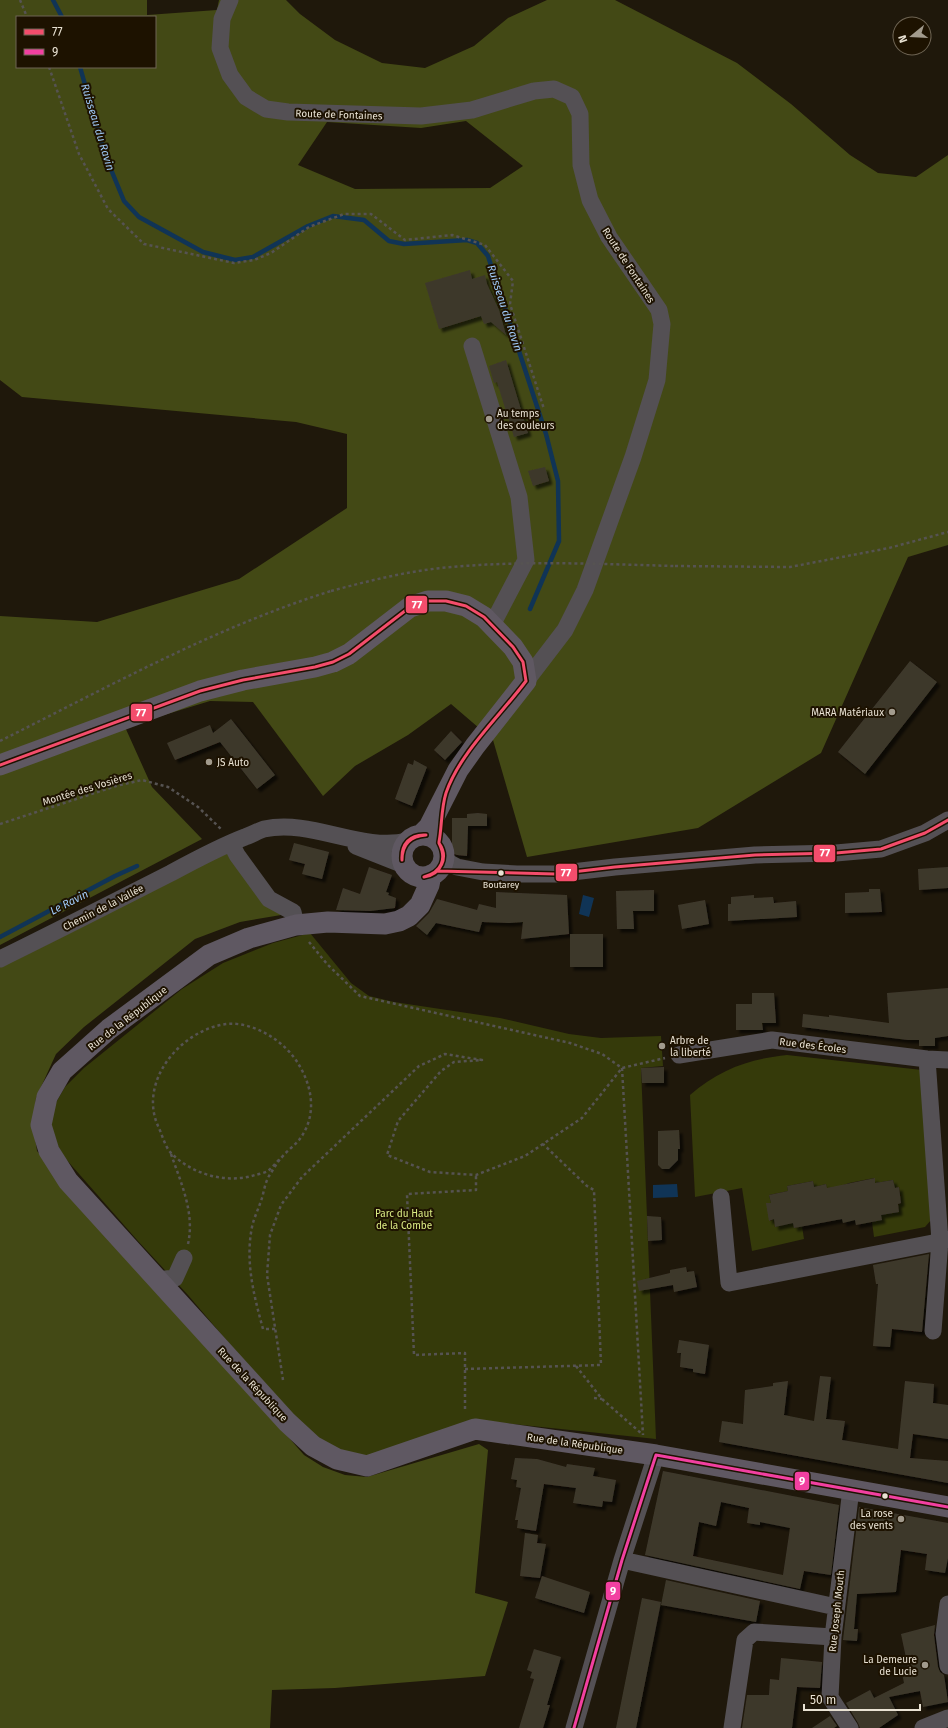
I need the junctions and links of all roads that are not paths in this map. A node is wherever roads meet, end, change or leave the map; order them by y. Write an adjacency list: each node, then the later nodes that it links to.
1 (230, 0): 4 (street, Route de Fontaines)
2 (472, 346): 3 (street)
3 (492, 625): 4 (main road); 5 (main road)
4 (526, 681): 9 (main road)
5 (0, 765)
6 (948, 820): 9 (street)
7 (334, 836): 8 (street, Chemin de la Vallée); 9 (street); 10 (street)
8 (234, 841): 12 (street); 13 (street, Chemin de la Vallée)
9 (430, 854): 10 (main road); 10 (main road, Rue de la République); 11 (main road, Rue de la République)
10 (407, 869): 11 (main road, Rue de la République)
11 (358, 922): 12 (main road, Rue de la République)
12 (296, 925): 20 (main road, Rue de la République)
13 (0, 958)
14 (679, 1055): 15 (street, Rue des Écoles)
15 (927, 1059): 16 (street, Rue des Écoles); 18 (street)
16 (948, 1060)
17 (722, 1197): 18 (street)
18 (944, 1241): 21 (street)
19 (184, 1258): 20 (street)
20 (157, 1280): 22 (main road, Rue de la République)
21 (933, 1331)
22 (656, 1455): 23 (main road, Rue de la République); 25 (street)
23 (851, 1489): 24 (main road, Rue de la République); 27 (street, Rue Joseph Mouth)
24 (948, 1507)
25 (622, 1560): 27 (street); 31 (street)
26 (948, 1604): 29 (street)
27 (836, 1607): 28 (street, Rue Joseph Mouth)
28 (833, 1637): 32 (street); 33 (street, Rue Joseph Mouth)
29 (948, 1666)
30 (948, 1718): 34 (street)
31 (574, 1728)
32 (732, 1728)
33 (850, 1728)
34 (923, 1728)

